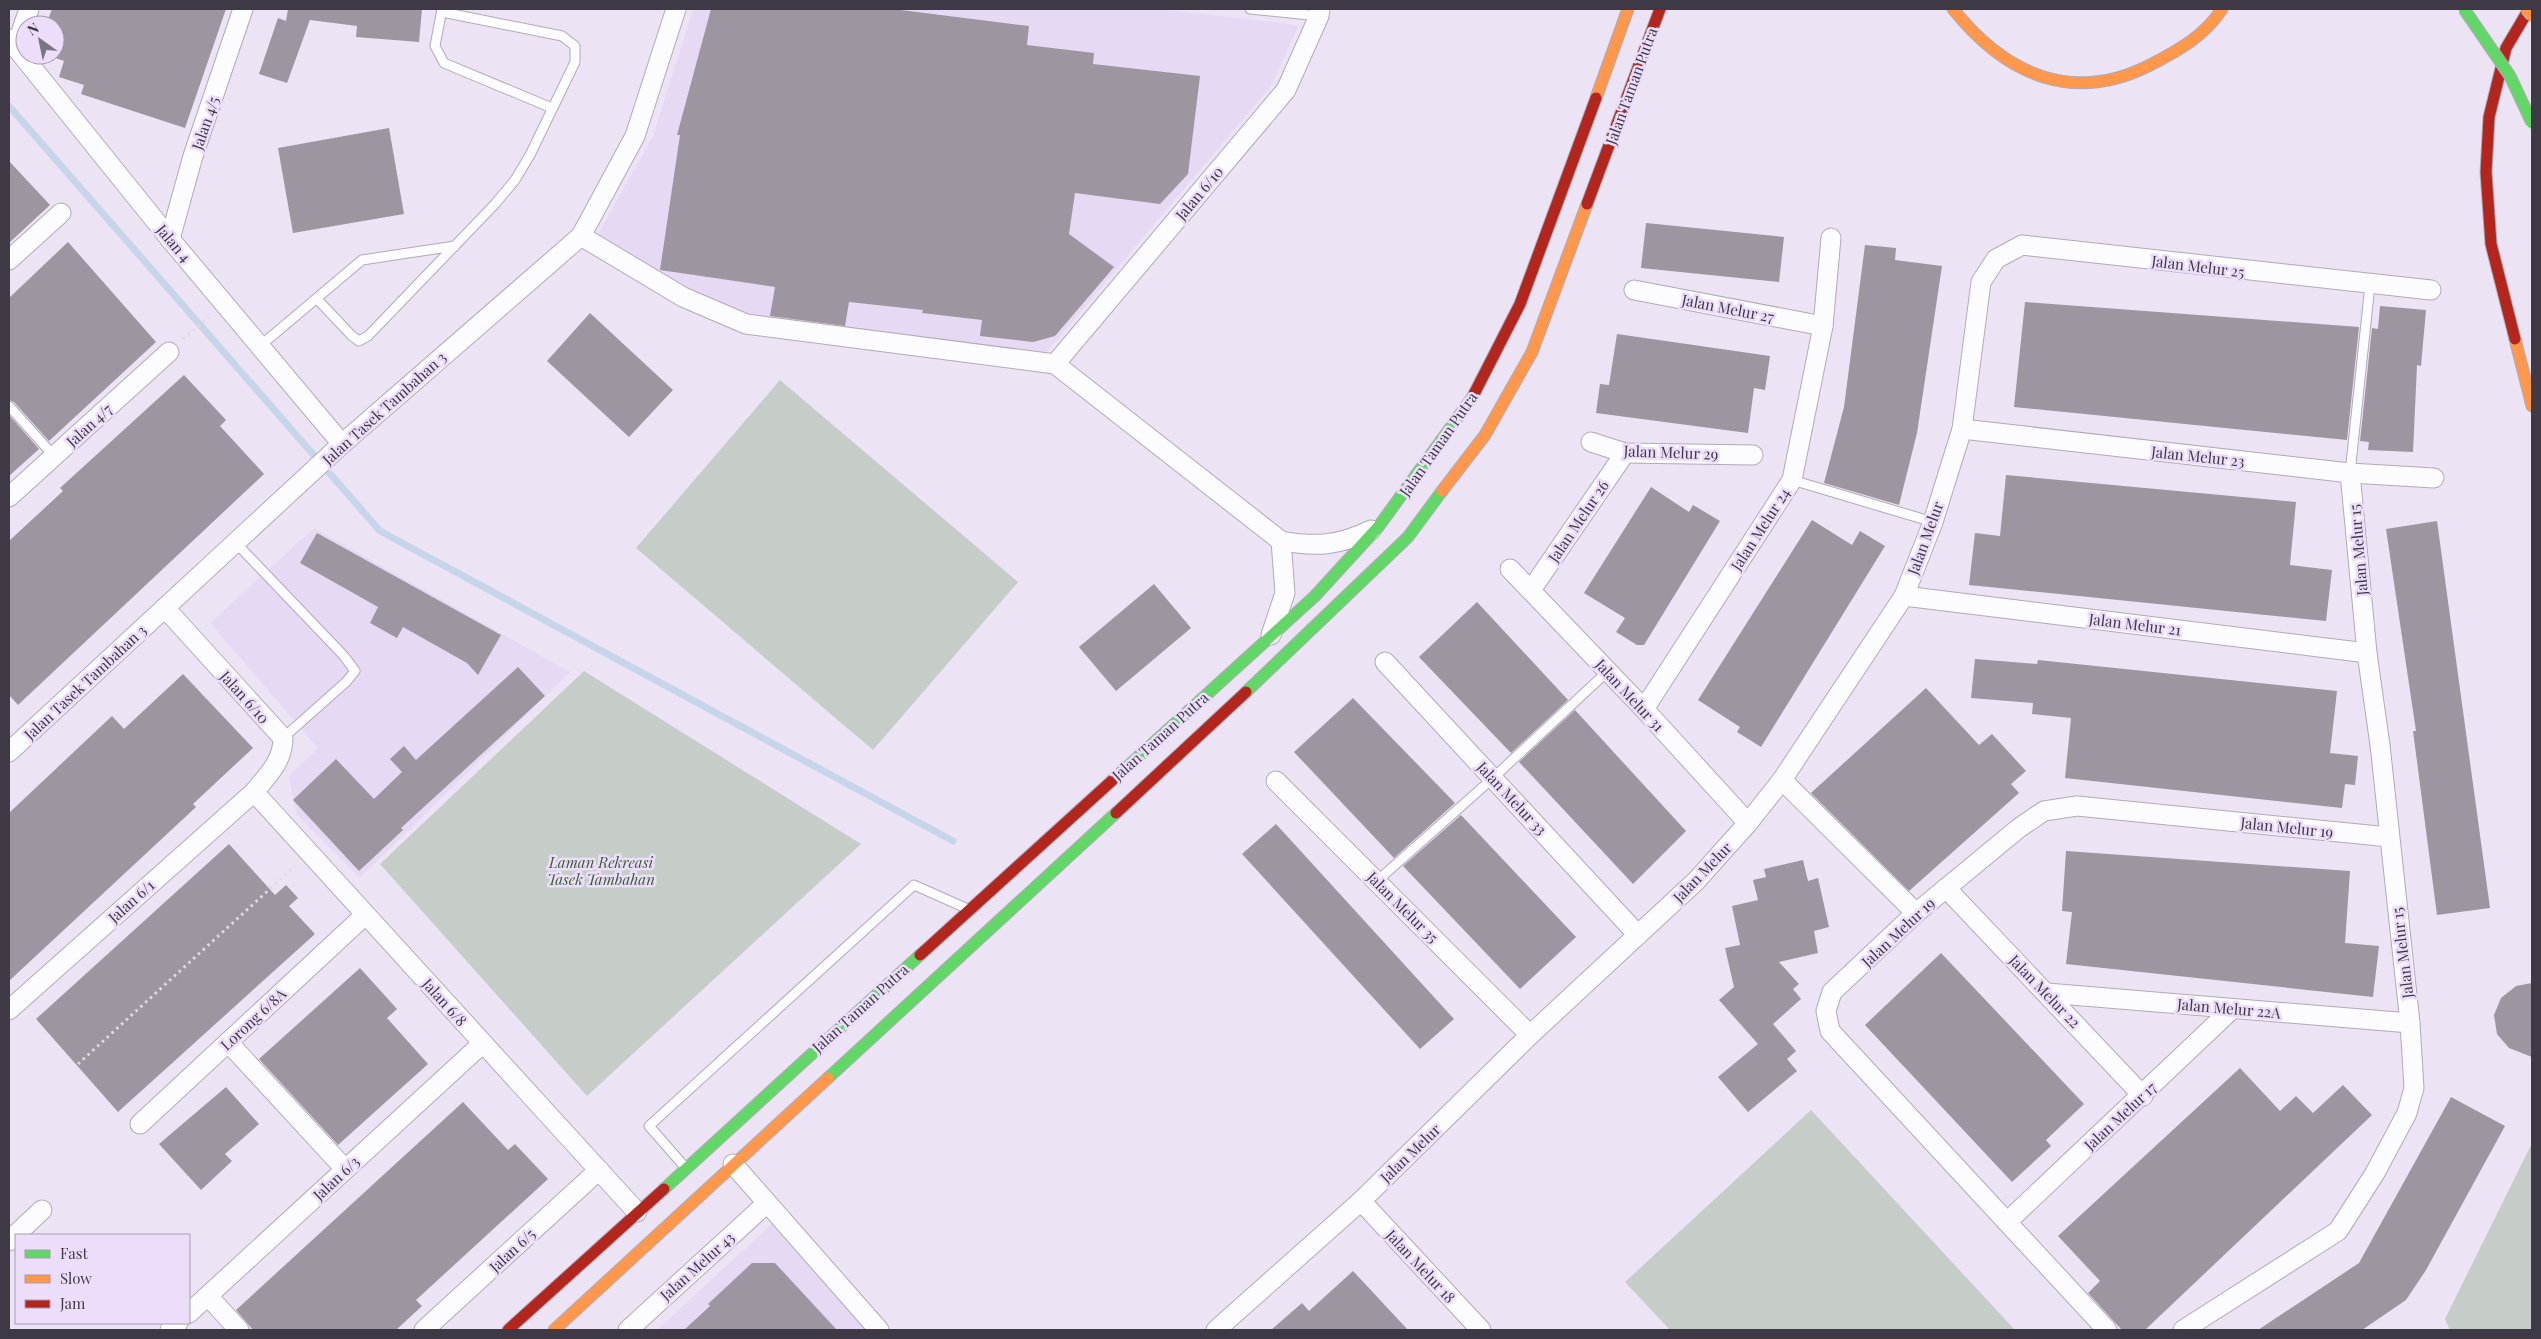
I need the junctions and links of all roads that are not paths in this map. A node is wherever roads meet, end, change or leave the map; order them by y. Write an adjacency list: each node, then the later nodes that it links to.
1 (29, 9): 14 (street)
2 (243, 9): 20 (street, Jalan 4/5)
3 (676, 9): 18 (street, Jalan Tasek Tambahan 3)
4 (1250, 9): 12 (lane)
5 (1628, 9): 45 (main road, Jalan Taman Putra)
6 (1660, 9): 70 (main road, Jalan Taman Putra)
7 (1953, 9): 8 (main road)
8 (2222, 9)
9 (2464, 9): 16 (main road, bridge)
10 (2528, 9): 13 (main road, bridge); 33 (main road, bridge)
11 (442, 10): 15 (lane); 15 (lane)
12 (1319, 12): 31 (street, Jalan 6/10)
13 (2532, 16)
14 (12, 43): 20 (street, Jalan 4)
15 (552, 108): 21 (lane)
16 (2532, 124)
17 (61, 213): 22 (street)
18 (581, 236): 31 (street); 36 (street, Jalan Tasek Tambahan 3)
19 (1831, 238): 28 (street, Jalan Melur 24)
20 (170, 239): 29 (street, Jalan 4)
21 (456, 246): 27 (lane); 27 (lane)
22 (9, 260)
23 (1981, 282): 24 (street, Jalan Melur 25); 34 (street, Jalan Melur)
24 (2370, 285): 26 (street, Jalan Melur 25); 40 (lane)
25 (1634, 290): 28 (street, Jalan Melur 27)
26 (2431, 290)
27 (316, 299): 29 (lane)
28 (1823, 326): 42 (street, Jalan Melur 24)
29 (260, 346): 36 (street, Jalan 4)
30 (169, 352): 39 (street, Jalan 4/7)
31 (1055, 364): 46 (street)
32 (9, 406): 39 (lane)
33 (2532, 406)
34 (1962, 429): 40 (street, Jalan Melur 23); 44 (street, Jalan Melur)
35 (1591, 442): 37 (street, Jalan Melur 29)
36 (342, 444): 47 (street, Jalan Tasek Tambahan 3)
37 (1625, 453): 38 (street, Jalan Melur 29); 49 (street, Jalan Melur 26)
38 (1753, 455)
39 (54, 456): 43 (street, Jalan 4/7)
40 (2350, 473): 41 (street, Jalan Melur 23); 53 (street, Jalan Melur 15)
41 (2434, 478)
42 (1792, 480): 44 (lane); 56 (street, Jalan Melur 24)
43 (9, 497)
44 (1933, 522): 50 (street, Jalan Melur)
45 (1379, 526): 46 (street); 52 (main road, Jalan Taman Putra)
46 (1281, 541): 52 (street)
47 (236, 544): 51 (street, Jalan Tasek Tambahan 3); 57 (lane)
48 (1510, 569): 49 (street, Jalan Melur 31)
49 (1531, 590): 55 (street, Jalan Melur 31)
50 (1904, 596): 53 (street, Jalan Melur 21); 60 (street, Jalan Melur)
51 (166, 608): 57 (street, Jalan 6/10); 58 (street, Jalan Tasek Tambahan 3)
52 (1270, 635): 67 (main road, Jalan Taman Putra)
53 (2367, 653): 64 (street, Jalan Melur 15)
54 (1385, 662): 59 (street, Jalan Melur 33)
55 (1608, 671): 56 (street, Jalan Melur 31); 59 (lane)
56 (1644, 709): 63 (street, Jalan Melur 31)
57 (283, 738): 62 (street)
58 (9, 752)
59 (1493, 778): 65 (lane); 71 (street, Jalan Melur 33)
60 (1782, 780): 63 (street, Jalan Melur); 68 (street)
61 (1276, 781): 65 (street, Jalan Melur 35)
62 (254, 792): 69 (street, Jalan 6/8); 74 (street, Jalan 6/1)
63 (1748, 823): 71 (street, Jalan Melur)
64 (2389, 837): 66 (street, Jalan Melur 19); 75 (street, Jalan Melur 15)
65 (1377, 881): 76 (street, Jalan Melur 35)
66 (1946, 888): 68 (street, Jalan Melur 19); 72 (street, Jalan Melur 22)
67 (969, 909): 70 (main road); 82 (main road, Jalan Taman Putra); 82 (lane)
68 (1916, 913): 89 (street, Jalan Melur 19)
69 (365, 914): 77 (street, Lorong 6/8A); 78 (street, Jalan 6/8)
70 (989, 932): 81 (main road, Jalan Taman Putra)
71 (1638, 935): 76 (street, Jalan Melur)
72 (2047, 993): 73 (street, Jalan Melur 22A); 79 (street, Jalan Melur 22)
73 (2232, 1009): 75 (street, Jalan Melur 22A); 79 (street, Jalan Melur 17)
74 (9, 1010)
75 (2410, 1023): 102 (street, Jalan Melur 15)
76 (1530, 1034): 85 (street, Jalan Melur)
77 (228, 1042): 80 (street, Lorong 6/8A); 83 (street)
78 (482, 1043): 83 (street, Jalan 6/3); 84 (street, Jalan 6/8)
79 (2143, 1096): 89 (street, Jalan Melur 17)
80 (140, 1124)
81 (733, 1164): 86 (street); 96 (main road, Jalan Taman Putra)
82 (685, 1167): 88 (main road, Jalan Taman Putra)
83 (345, 1169): 91 (street, Jalan 6/3)
84 (599, 1170): 88 (street, Jalan 6/8); 94 (street, Jalan 6/5)
85 (1360, 1201): 99 (street, Jalan Melur); 100 (street, Jalan Melur 18)
86 (767, 1203): 97 (street, Jalan Melur 43); 98 (street)
87 (42, 1210): 90 (street)
88 (637, 1212): 95 (main road, Jalan Taman Putra)
89 (2007, 1222): 101 (street, Jalan Melur 19)
90 (16, 1234)
91 (208, 1296): 92 (street, Jalan 6/3); 93 (street)
92 (190, 1312)
93 (239, 1330)
94 (424, 1330)
95 (509, 1330)
96 (554, 1330)
97 (628, 1330)
98 (879, 1330)
99 (1216, 1330)
100 (1481, 1330)
101 (2107, 1330)
102 (2183, 1330)

